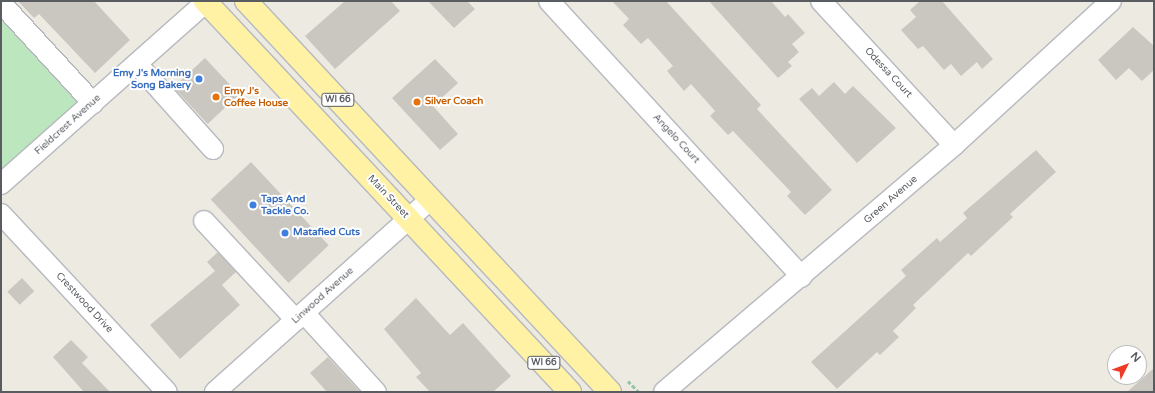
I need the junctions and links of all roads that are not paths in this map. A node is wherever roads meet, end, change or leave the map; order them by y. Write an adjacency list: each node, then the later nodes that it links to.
1 (206, 1): 7 (street, Fieldcrest Avenue); 14 (main road, Main Street / WI 66)
2 (246, 1): 12 (main road, WI 66)
3 (549, 1): 16 (street, Angelo Court)
4 (821, 1): 9 (street, Odessa Court)
5 (1111, 1): 9 (street, Green Avenue)
6 (1, 3): 8 (street)
7 (137, 64): 8 (street, Fieldcrest Avenue); 10 (street)
8 (93, 103): 11 (street, Fieldcrest Avenue)
9 (954, 145): 16 (street, Green Avenue)
10 (213, 149)
11 (1, 184)
12 (431, 199): 14 (street, Linwood Avenue); 22 (main road, WI 66)
13 (1, 214): 18 (street, Crestwood Drive)
14 (409, 219): 17 (street, Linwood Avenue); 21 (main road, Main Street / WI 66)
15 (204, 221): 17 (street)
16 (802, 277): 23 (street, Green Avenue)
17 (300, 316): 19 (street, Linwood Avenue); 20 (street)
18 (167, 392)
19 (215, 392)
20 (376, 392)
21 (570, 392)
22 (610, 392)
23 (664, 392)

